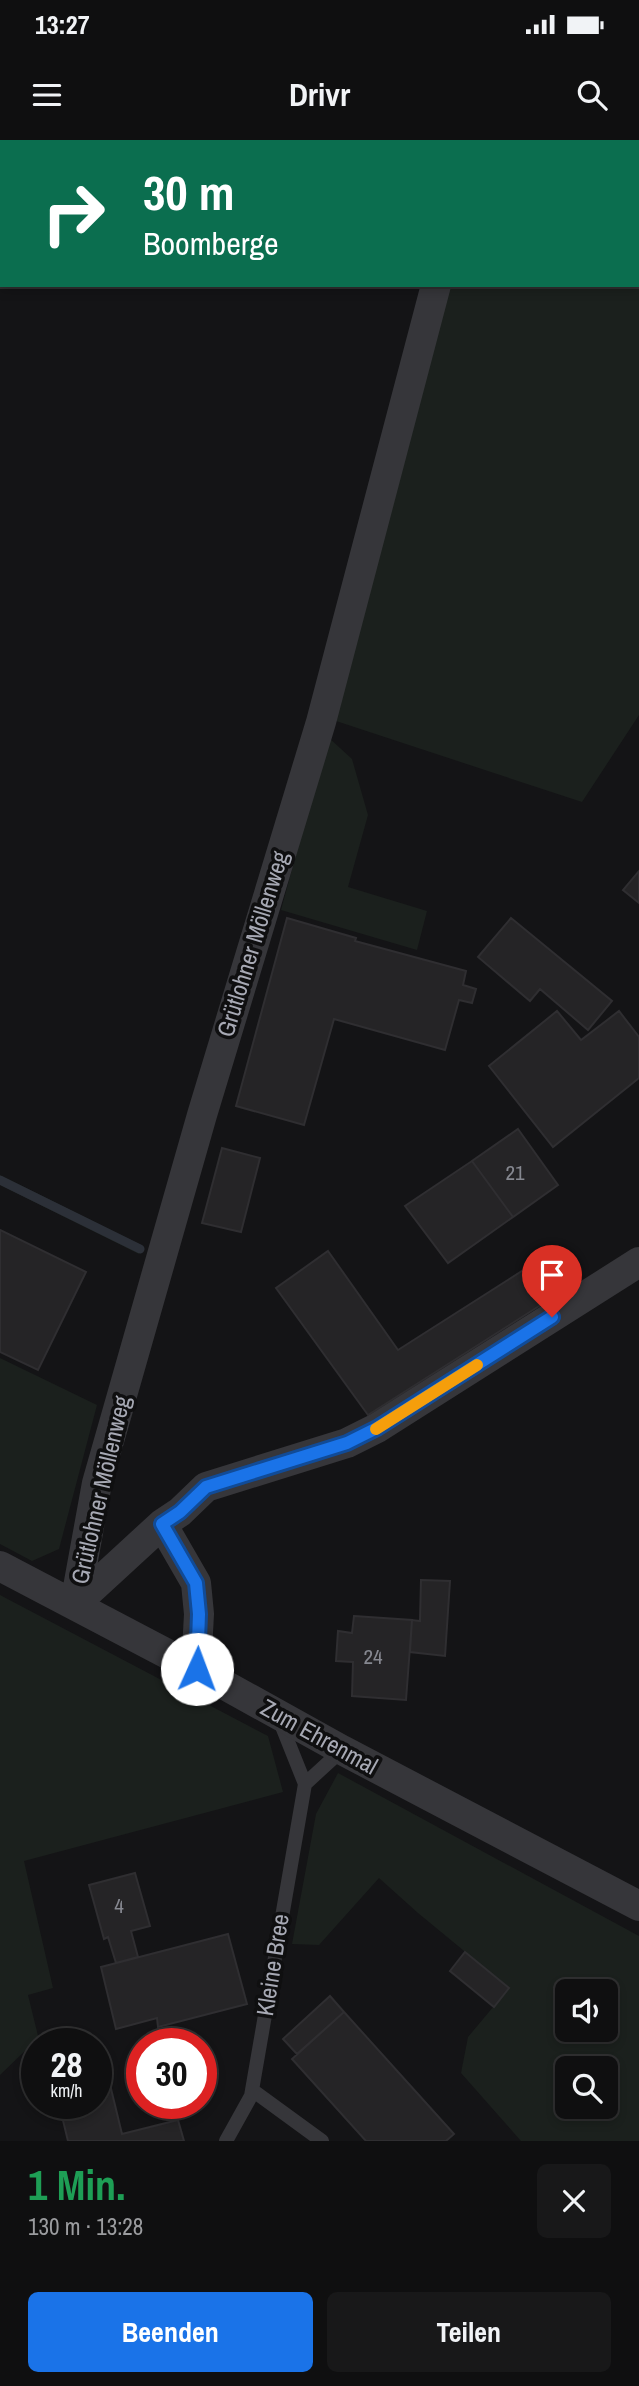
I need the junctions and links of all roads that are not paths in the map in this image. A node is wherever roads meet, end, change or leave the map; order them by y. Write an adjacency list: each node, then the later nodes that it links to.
1 (435, 287): 5 (street, Grütlohner Möllenweg)
2 (639, 1262): 3 (street)
3 (162, 1524): 5 (street); 6 (street)
4 (0, 1566): 5 (street, Zum Ehrenmal)
5 (75, 1604): 6 (street, Zum Ehrenmal)
6 (197, 1669): 7 (street, Zum Ehrenmal)
7 (277, 1714): 8 (street, Zum Ehrenmal); 9 (lane)
8 (342, 1750): 9 (lane); 10 (street, Zum Ehrenmal)
9 (305, 1784): 11 (lane, Kleine Bree)
10 (639, 1906)
11 (252, 2090): 12 (lane, Kleine Bree); 13 (lane)
12 (226, 2141)
13 (323, 2141)

